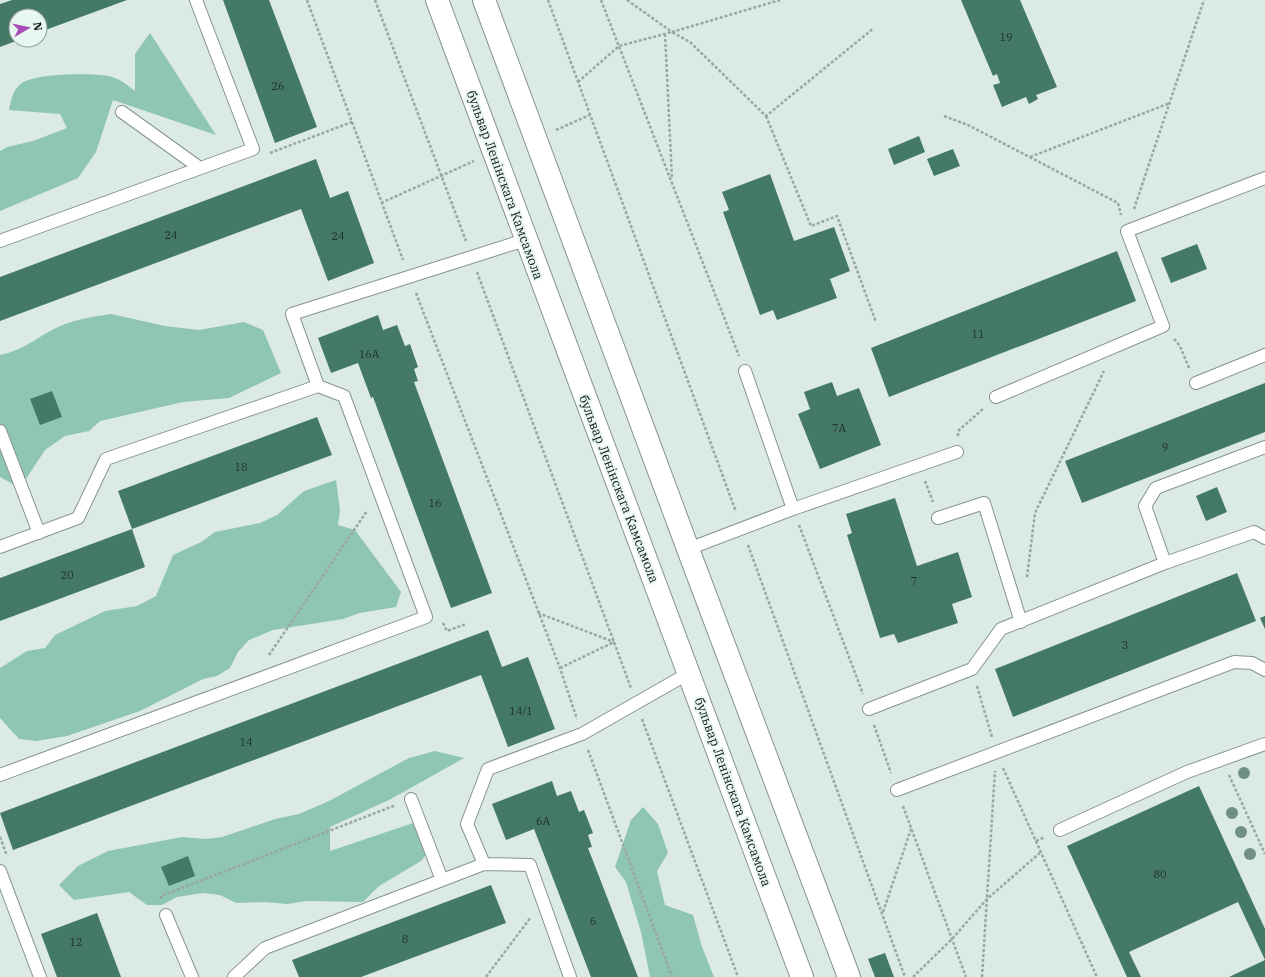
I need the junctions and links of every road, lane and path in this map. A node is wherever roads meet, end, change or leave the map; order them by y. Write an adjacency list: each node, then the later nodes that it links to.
1 (196, 0): 23 (lane)
2 (307, 0): 21 (path)
3 (375, 0): 27 (path)
4 (437, 0): 32 (main road, бульвар Ленінскага Камсамола)
5 (484, 0): 55 (main road)
6 (548, 0): 15 (path)
7 (602, 0): 14 (path)
8 (627, 0): 12 (path)
9 (780, 0): 12 (path)
10 (1204, 0): 16 (path)
11 (874, 28): 19 (path)
12 (672, 32): 13 (path); 19 (path)
13 (665, 34): 14 (path); 29 (path)
14 (619, 46): 15 (path); 29 (path)
15 (578, 82): 18 (path)
16 (1170, 103): 24 (path); 31 (path)
17 (122, 112): 26 (lane)
18 (590, 115): 22 (path); 51 (path)
19 (766, 116): 36 (path)
20 (944, 116): 24 (path)
21 (352, 122): 23 (path); 30 (path)
22 (551, 132)
23 (253, 149): 26 (lane)
24 (1030, 157): 31 (path)
25 (478, 159): 27 (path)
26 (200, 168): 33 (lane)
27 (441, 176): 30 (path); 34 (path)
28 (1265, 178): 31 (lane)
29 (672, 182): 40 (path)
30 (381, 203): 35 (path)
31 (1127, 231): 37 (lane)
32 (525, 240): 34 (lane); 66 (main road, бульвар Ленінскага Камсамола)
33 (0, 241)
34 (472, 258): 35 (lane); 62 (path)
35 (410, 277): 42 (lane); 58 (path)
36 (876, 322)
37 (1163, 326): 38 (lane); 41 (path)
38 (1117, 345): 43 (lane); 57 (path)
39 (1265, 354): 41 (lane)
40 (745, 371): 49 (lane)
41 (1196, 383)
42 (318, 386): 48 (lane); 52 (lane)
43 (996, 397): 46 (path)
44 (0, 431): 52 (lane)
45 (1265, 447): 56 (lane)
46 (957, 452): 47 (lane)
47 (920, 465): 49 (lane); 50 (path)
48 (380, 492): 67 (path); 67 (lane)
49 (793, 509): 51 (lane); 69 (path)
50 (938, 518): 60 (lane)
51 (742, 528): 55 (lane); 86 (path)
52 (39, 533): 54 (lane)
53 (1265, 538): 56 (lane)
54 (0, 547)
55 (688, 549): 97 (main road)
56 (1165, 563): 60 (lane)
57 (1026, 583)
58 (538, 613): 62 (path); 63 (path)
59 (442, 619): 61 (path)
60 (1021, 622): 64 (lane)
61 (466, 624)
62 (614, 642): 63 (path); 68 (path)
63 (560, 668): 70 (path)
64 (972, 669): 69 (lane); 72 (path)
65 (1265, 670): 72 (lane)
66 (689, 673): 68 (lane); 96 (main road, бульвар Ленінскага Камсамола)
67 (251, 682): 73 (lane)
68 (637, 704): 70 (lane); 95 (path)
69 (869, 709): 75 (path)
70 (582, 734): 81 (lane); 94 (path)
71 (1265, 744): 78 (lane)
72 (996, 752): 75 (lane); 79 (path); 84 (path)
73 (0, 775)
74 (1232, 781): 80 (path)
75 (897, 790): 77 (path)
76 (411, 799): 83 (lane); 87 (path)
77 (911, 829): 86 (path); 88 (path)
78 (1060, 830)
79 (1041, 852): 84 (path); 102 (path)
80 (1265, 854)
81 (484, 864): 83 (lane); 85 (lane)
82 (0, 871): 89 (lane)
83 (442, 880): 91 (lane)
84 (987, 899): 88 (path); 101 (path)
85 (543, 900): 92 (path); 93 (lane)
86 (883, 912): 98 (path)
87 (166, 915): 90 (lane)
88 (952, 939): 99 (path); 100 (path)
89 (40, 977)
90 (192, 977)
91 (234, 977)
92 (486, 977)
93 (570, 977)
94 (672, 977)
95 (738, 977)
96 (802, 977)
97 (850, 977)
98 (905, 977)
99 (913, 977)
100 (966, 977)
101 (982, 977)
102 (1098, 977)

